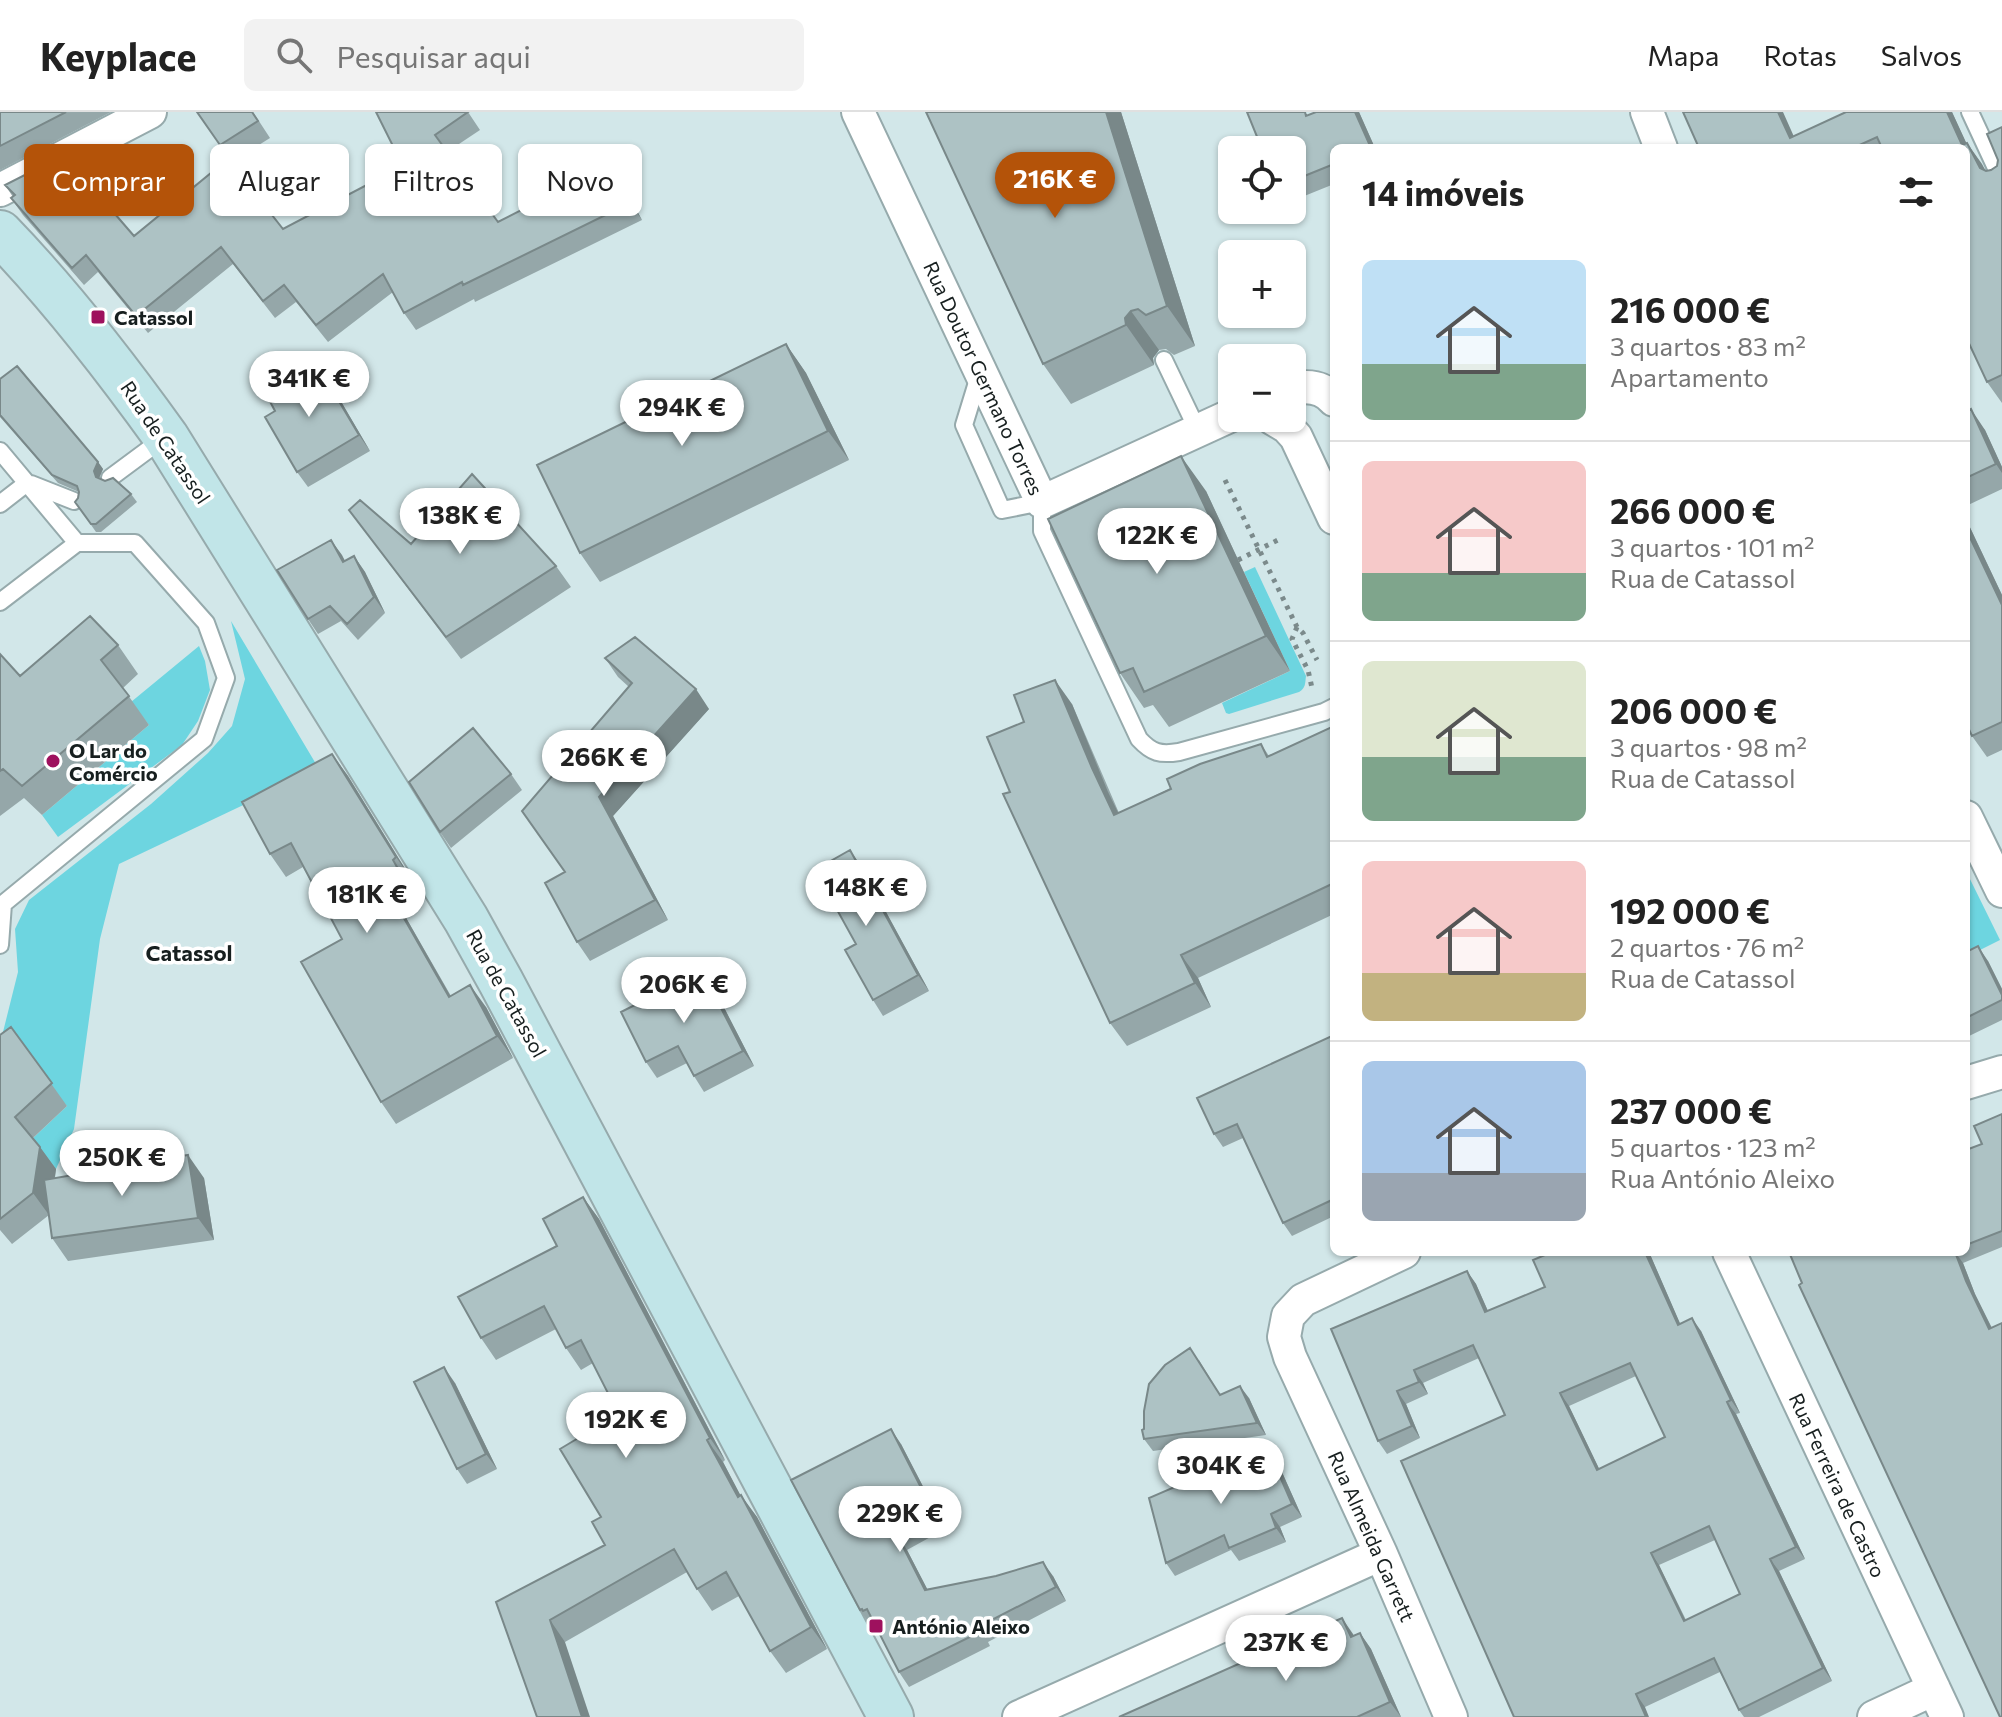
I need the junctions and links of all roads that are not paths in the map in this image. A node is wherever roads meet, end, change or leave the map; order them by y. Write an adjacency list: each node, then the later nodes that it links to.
1 (150, 112): 7 (street)
2 (858, 112): 20 (street, Rua Doutor Germano Torres)
3 (1647, 112): 5 (street)
4 (1970, 112): 6 (lane)
5 (1659, 144)
6 (2002, 181)
7 (0, 190)
8 (0, 233): 15 (main road, Rua de Catassol)
9 (1164, 360): 13 (lane)
10 (1306, 387): 11 (street)
11 (1330, 396)
12 (1218, 422): 13 (street, Rua Doutor Germano Torres)
13 (1198, 431): 20 (street, Rua Doutor Germano Torres)
14 (1292, 432): 22 (street)
15 (166, 437): 17 (lane); 35 (main road, Rua de Catassol)
16 (0, 451): 18 (lane)
17 (110, 478)
18 (27, 483): 19 (lane); 21 (lane); 23 (lane)
19 (74, 501)
20 (1042, 502): 25 (lane)
21 (0, 504)
22 (1330, 509)
23 (77, 543): 24 (lane); 28 (lane)
24 (0, 602)
25 (1330, 709)
26 (1970, 825): 27 (street)
27 (2002, 891)
28 (0, 945)
29 (2002, 1072): 30 (street)
30 (1970, 1082)
31 (1396, 1256): 33 (street, Rua Almeida Garrett)
32 (1731, 1256): 34 (street, Rua Ferreira de Castro)
33 (1381, 1554): 36 (street); 37 (street, Rua Almeida Garrett)
34 (1941, 1703): 38 (street)
35 (891, 1717)
36 (1019, 1717)
37 (1451, 1717)
38 (1874, 1717)

